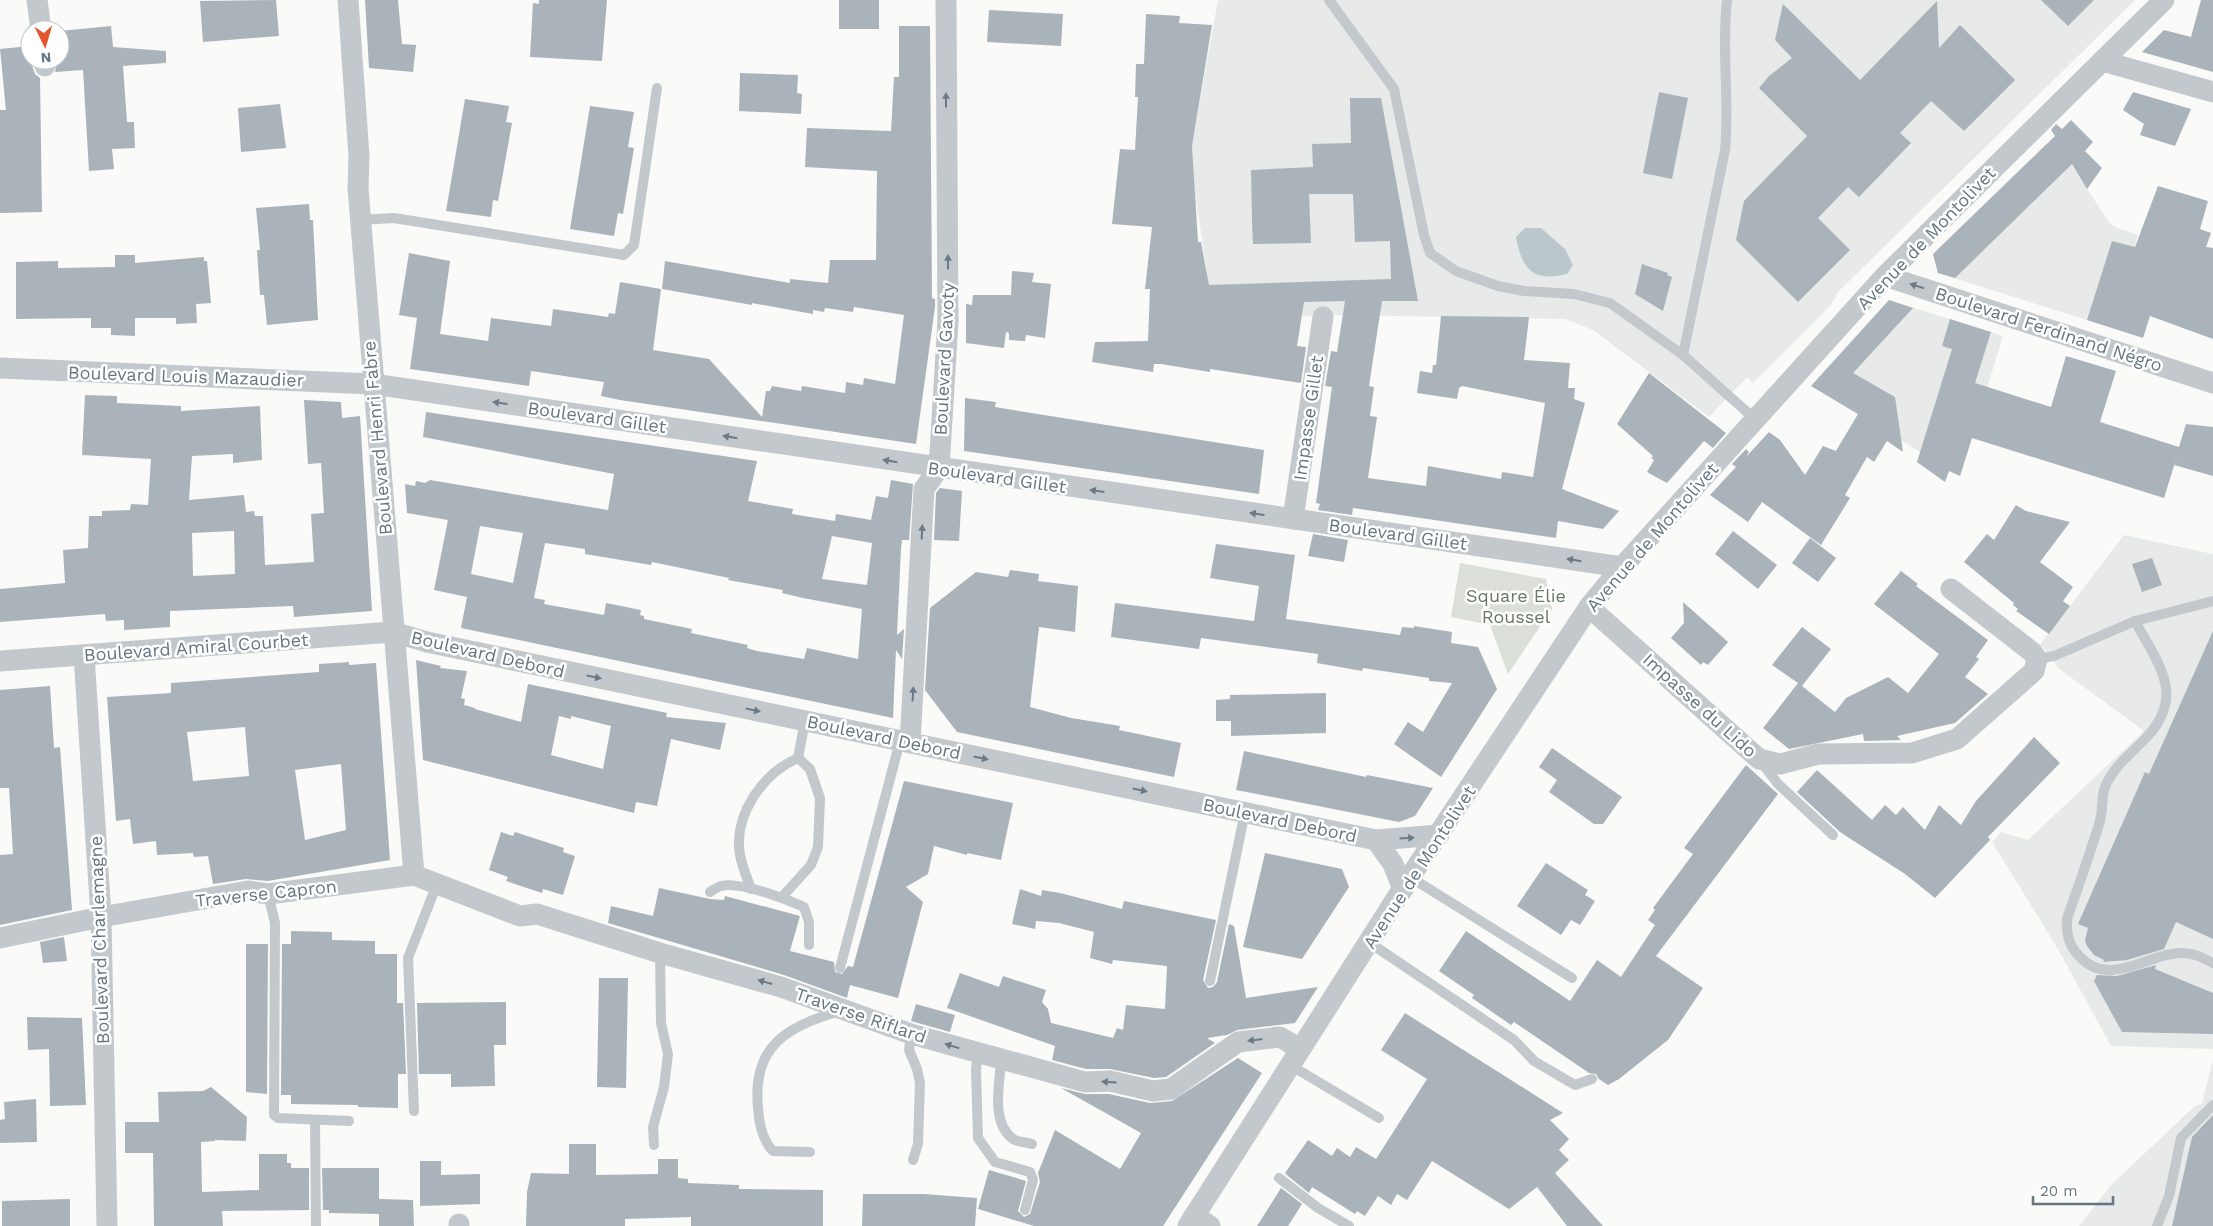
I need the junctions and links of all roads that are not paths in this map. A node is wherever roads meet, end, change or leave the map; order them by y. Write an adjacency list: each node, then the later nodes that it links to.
1 (37, 0): 7 (street)
2 (348, 0): 11 (street, Boulevard Henri Fabre)
3 (946, 0): 19 (street, Boulevard Gavoty, one-way to 3)
4 (1727, 0): 14 (lane)
5 (2164, 0): 8 (street, Avenue de Montolivet)
6 (1334, 2): 14 (lane)
7 (40, 20)
8 (2102, 61): 10 (street); 12 (street, Avenue de Montolivet)
9 (657, 88): 11 (lane)
10 (2213, 92)
11 (360, 220): 17 (street, Boulevard Henri Fabre)
12 (1885, 276): 16 (street, Boulevard Ferdinand Négro, one-way to 12); 18 (street, Avenue de Montolivet)
13 (1323, 318): 20 (street, Impasse Gillet)
14 (1683, 355): 18 (lane)
15 (0, 368): 17 (street, Boulevard Louis Mazaudier)
16 (2213, 383)
17 (373, 384): 19 (street, Boulevard Gillet, one-way to 17); 26 (street, Boulevard Henri Fabre)
18 (1756, 420): 21 (street, Avenue de Montolivet)
19 (939, 468): 20 (street, Boulevard Gillet, one-way to 19); 31 (street, one-way to 19)
20 (1293, 519): 21 (street, Boulevard Gillet, one-way to 20)
21 (1622, 567): 24 (street, Avenue de Montolivet)
22 (1951, 589): 28 (street)
23 (2213, 601): 25 (lane)
24 (1590, 607): 33 (street, Impasse du Lido); 35 (street, Avenue de Montolivet)
25 (2135, 621): 28 (lane); 50 (lane)
26 (393, 632): 27 (street, Boulevard Amiral Courbet); 30 (street, Boulevard Debord, one-way to 30); 38 (street, Boulevard Henri Fabre)
27 (84, 655): 29 (street, Boulevard Amiral Courbet); 45 (street, Boulevard Charlemagne)
28 (2038, 659): 33 (street, Impasse du Lido)
29 (0, 661)
30 (805, 721): 31 (street, Boulevard Debord); 32 (lane)
31 (905, 742): 34 (street, Boulevard Debord, one-way to 34); 51 (lane)
32 (798, 758): 41 (lane); 44 (lane)
33 (1759, 759): 36 (lane)
34 (1245, 812): 37 (street, Boulevard Debord); 53 (lane)
35 (1439, 835): 37 (street, Boulevard Debord, one-way to 35); 39 (street, Avenue de Montolivet)
36 (1833, 835)
37 (1376, 840): 39 (street, Boulevard Debord)
38 (414, 875): 40 (street, Traverse Riflard); 43 (street, Traverse Capron)
39 (1407, 883): 47 (street, Avenue de Montolivet); 52 (lane)
40 (437, 884): 49 (street, Traverse Riflard); 61 (lane)
41 (750, 889): 42 (lane); 44 (lane)
42 (710, 892)
43 (268, 894): 45 (street, Traverse Capron); 63 (lane)
44 (782, 897): 48 (lane)
45 (101, 917): 46 (street, Traverse Capron); 72 (street, Boulevard Charlemagne)
46 (0, 938)
47 (1370, 944): 57 (street, Avenue de Montolivet); 59 (lane)
48 (809, 945)
49 (660, 953): 54 (street, Traverse Riflard, one-way to 49); 66 (lane)
50 (2213, 963)
51 (840, 968)
52 (1572, 978)
53 (1210, 981)
54 (844, 1010): 55 (street, Traverse Riflard); 67 (lane)
55 (911, 1034): 56 (street, Traverse Riflard, one-way to 55); 68 (lane)
56 (978, 1054): 58 (street, Traverse Riflard); 70 (lane)
57 (1295, 1057): 58 (street, Traverse Riflard, one-way to 58); 62 (lane); 71 (street, Avenue de Montolivet)
58 (1000, 1060): 65 (lane)
59 (1592, 1079)
60 (2213, 1105): 75 (lane)
61 (414, 1111)
62 (1378, 1118)
63 (315, 1120): 64 (lane); 73 (lane)
64 (349, 1121)
65 (1032, 1144)
66 (654, 1145)
67 (810, 1152)
68 (913, 1160)
69 (1279, 1178): 74 (lane)
70 (1025, 1210)
71 (1198, 1223)
72 (106, 1226)
73 (316, 1226)
74 (1349, 1226)
75 (2157, 1226)

